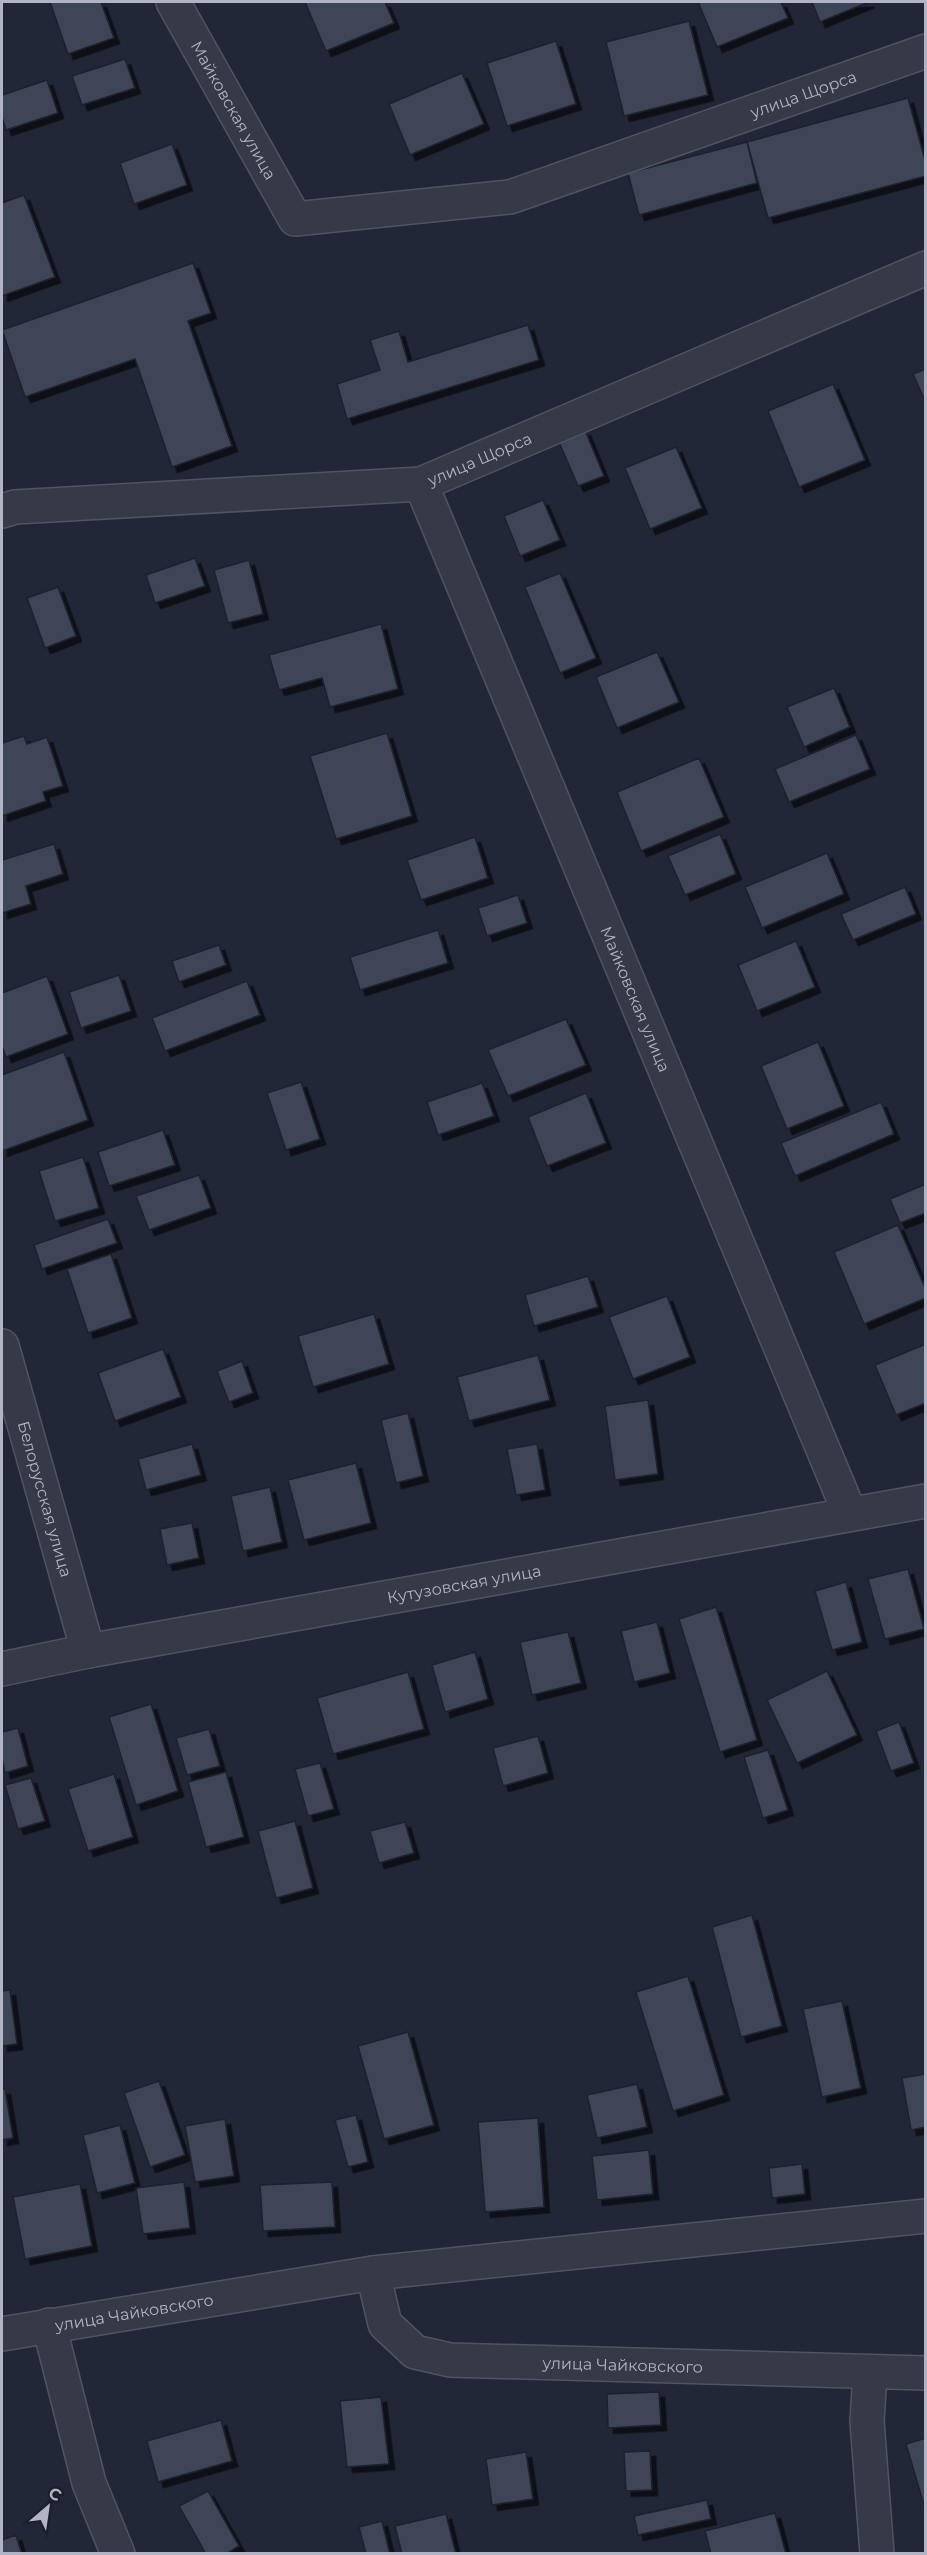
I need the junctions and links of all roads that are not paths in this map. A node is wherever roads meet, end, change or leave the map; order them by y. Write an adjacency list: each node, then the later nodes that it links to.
1 (174, 2): 3 (street, Майковская улица)
2 (926, 51): 3 (street, улица Щорса)
3 (296, 219)
4 (926, 268): 5 (street, улица Щорса)
5 (421, 484): 6 (street, улица Щорса); 9 (street, Майковская улица)
6 (2, 511)
7 (2, 1346): 10 (street, Белорусская улица)
8 (926, 1501): 9 (street, Кутузовская улица)
9 (850, 1514): 10 (street, Кутузовская улица)
10 (88, 1651): 11 (street, Кутузовская улица)
11 (2, 1669)
12 (926, 2216): 13 (street, улица Чайковского)
13 (374, 2272): 14 (street, улица Чайковского); 16 (street, улица Чайковского)
14 (49, 2325): 15 (street, улица Чайковского); 18 (street)
15 (2, 2334)
16 (870, 2373): 17 (street, улица Чайковского); 19 (street)
17 (926, 2373)
18 (118, 2553)
19 (876, 2553)

